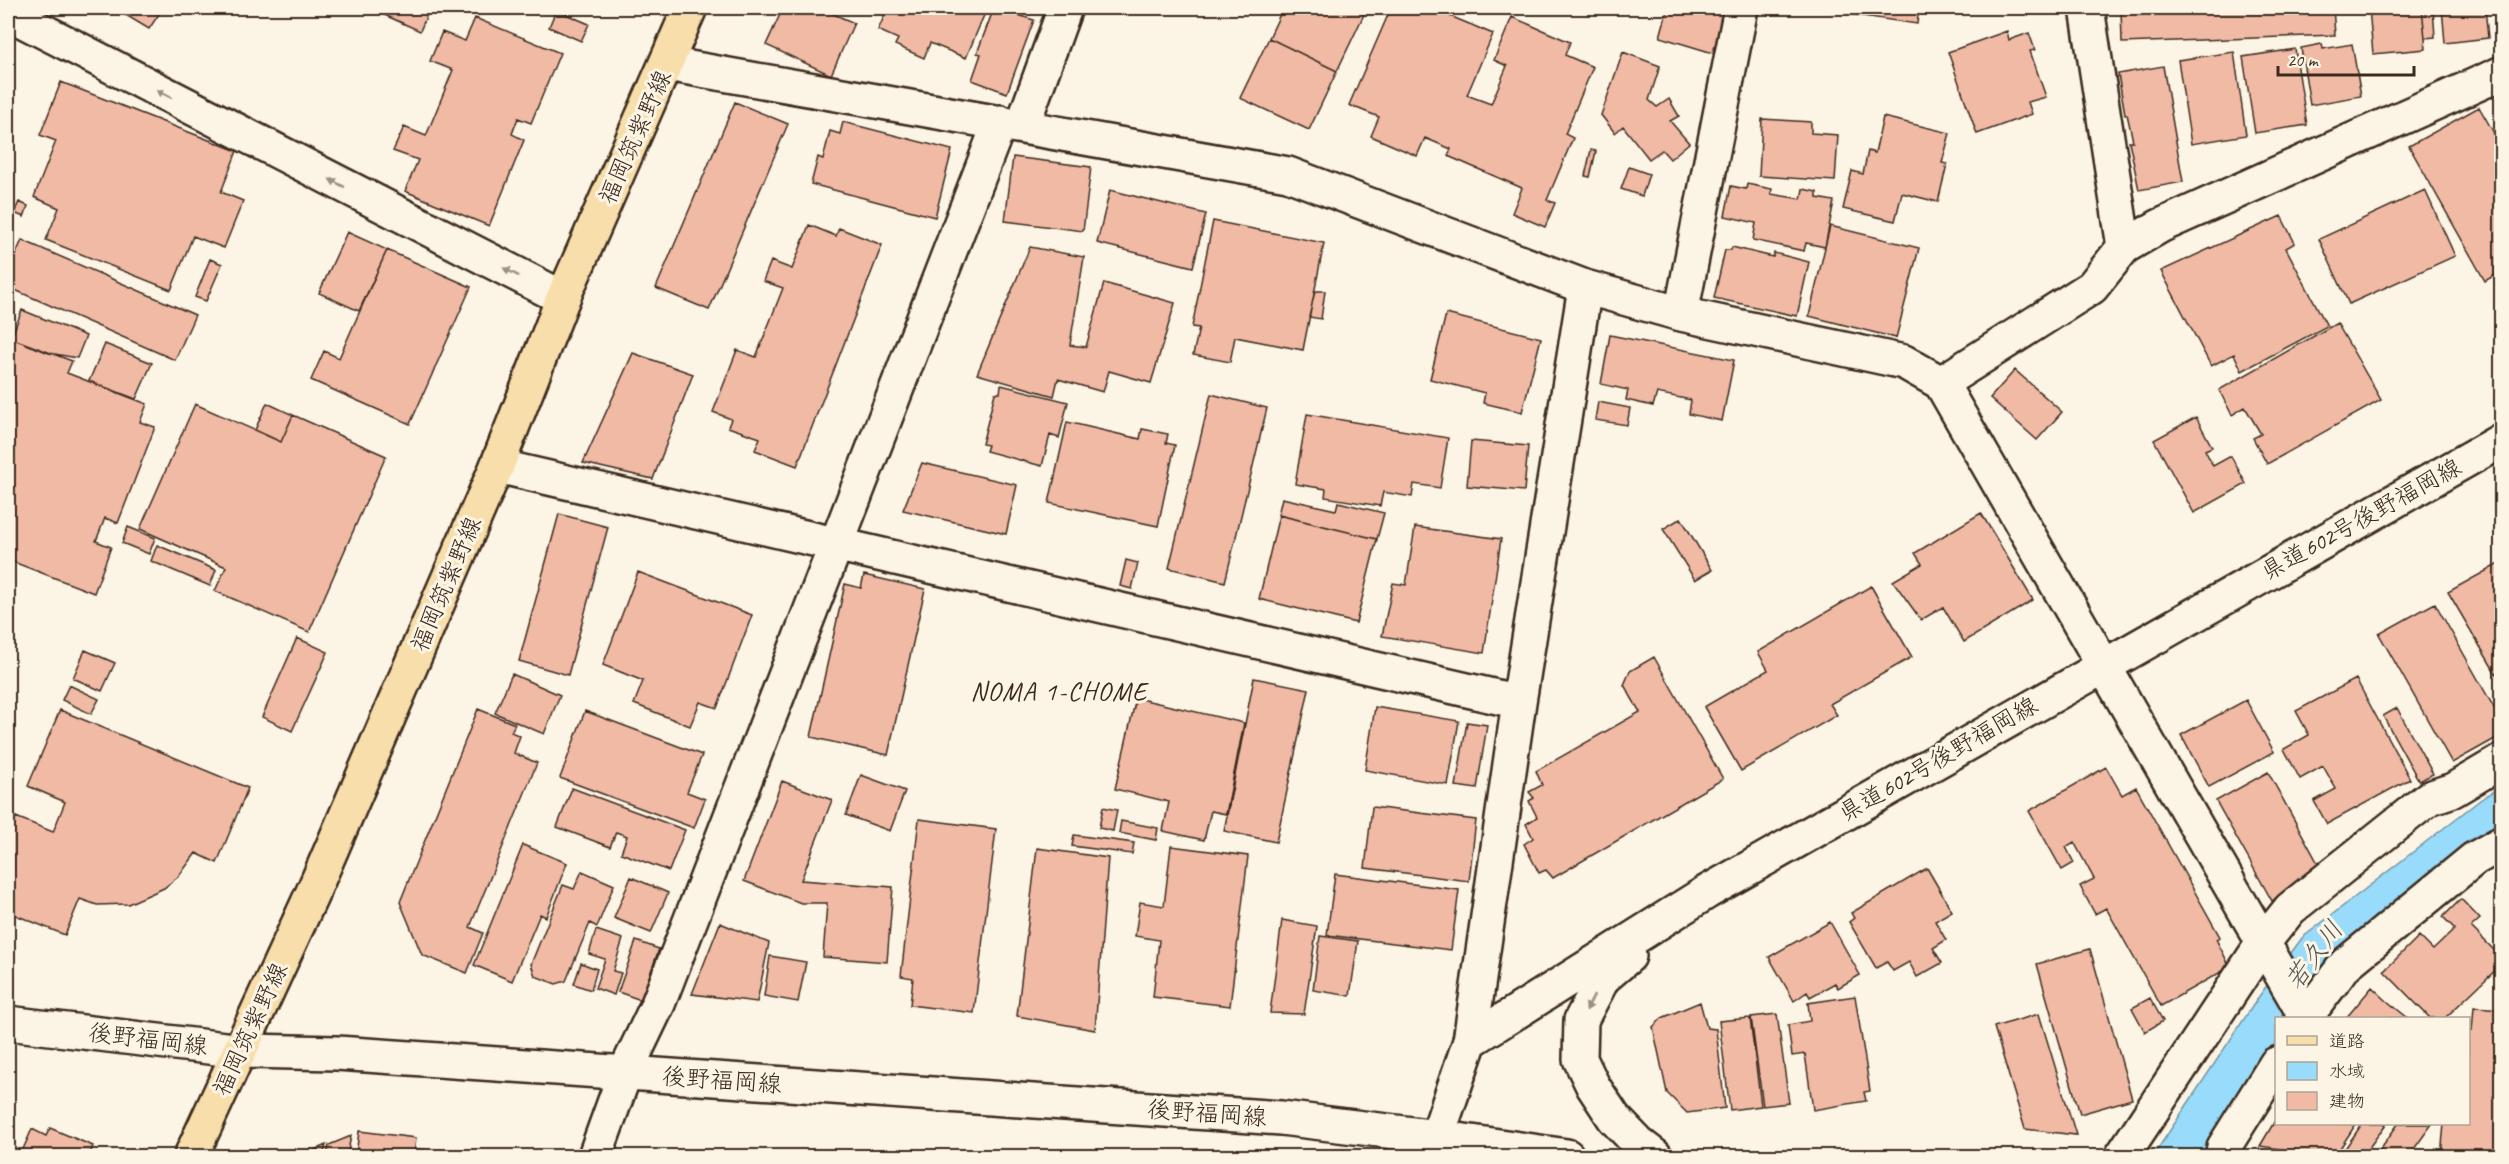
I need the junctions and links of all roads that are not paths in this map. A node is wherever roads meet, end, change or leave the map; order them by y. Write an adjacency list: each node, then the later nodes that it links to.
1 (690, 8): 6 (main road, 福岡筑紫野線)
2 (1065, 8): 8 (street)
3 (1741, 8): 12 (street)
4 (2087, 8): 9 (street)
5 (8, 14): 11 (street, one-way to 5)
6 (667, 64): 8 (street); 11 (main road, 福岡筑紫野線)
7 (2502, 73): 9 (street)
8 (1011, 124): 10 (street); 16 (street)
9 (2124, 248): 13 (street)
10 (1585, 287): 12 (street); 18 (street)
11 (563, 298): 15 (main road, 福岡筑紫野線)
12 (1681, 314): 13 (street)
13 (1941, 383): 17 (street)
14 (2502, 440): 17 (street, 県道602号後野福岡線)
15 (497, 466): 16 (street); 27 (main road, 福岡筑紫野線)
16 (836, 546): 18 (street); 29 (street)
17 (2105, 664): 21 (street, 県道602号後野福岡線); 22 (street)
18 (1519, 702): 26 (street)
19 (2502, 761): 22 (street)
20 (2502, 843): 24 (street)
21 (1707, 892): 26 (street, 県道602号後野福岡線); 34 (street, one-way to 34)
22 (2263, 943): 23 (street); 35 (street)
23 (2305, 1017)
24 (2307, 1017)
25 (8, 1023): 27 (street, 後野福岡線)
26 (1470, 1041): 30 (street)
27 (242, 1051): 29 (street, 後野福岡線); 31 (main road, 福岡筑紫野線)
28 (2275, 1067): 36 (street)
29 (625, 1073): 30 (street, 後野福岡線); 32 (street)
30 (1437, 1137): 33 (street, 後野福岡線)
31 (191, 1156)
32 (595, 1156)
33 (1567, 1156)
34 (1655, 1156)
35 (2122, 1156)
36 (2222, 1156)

